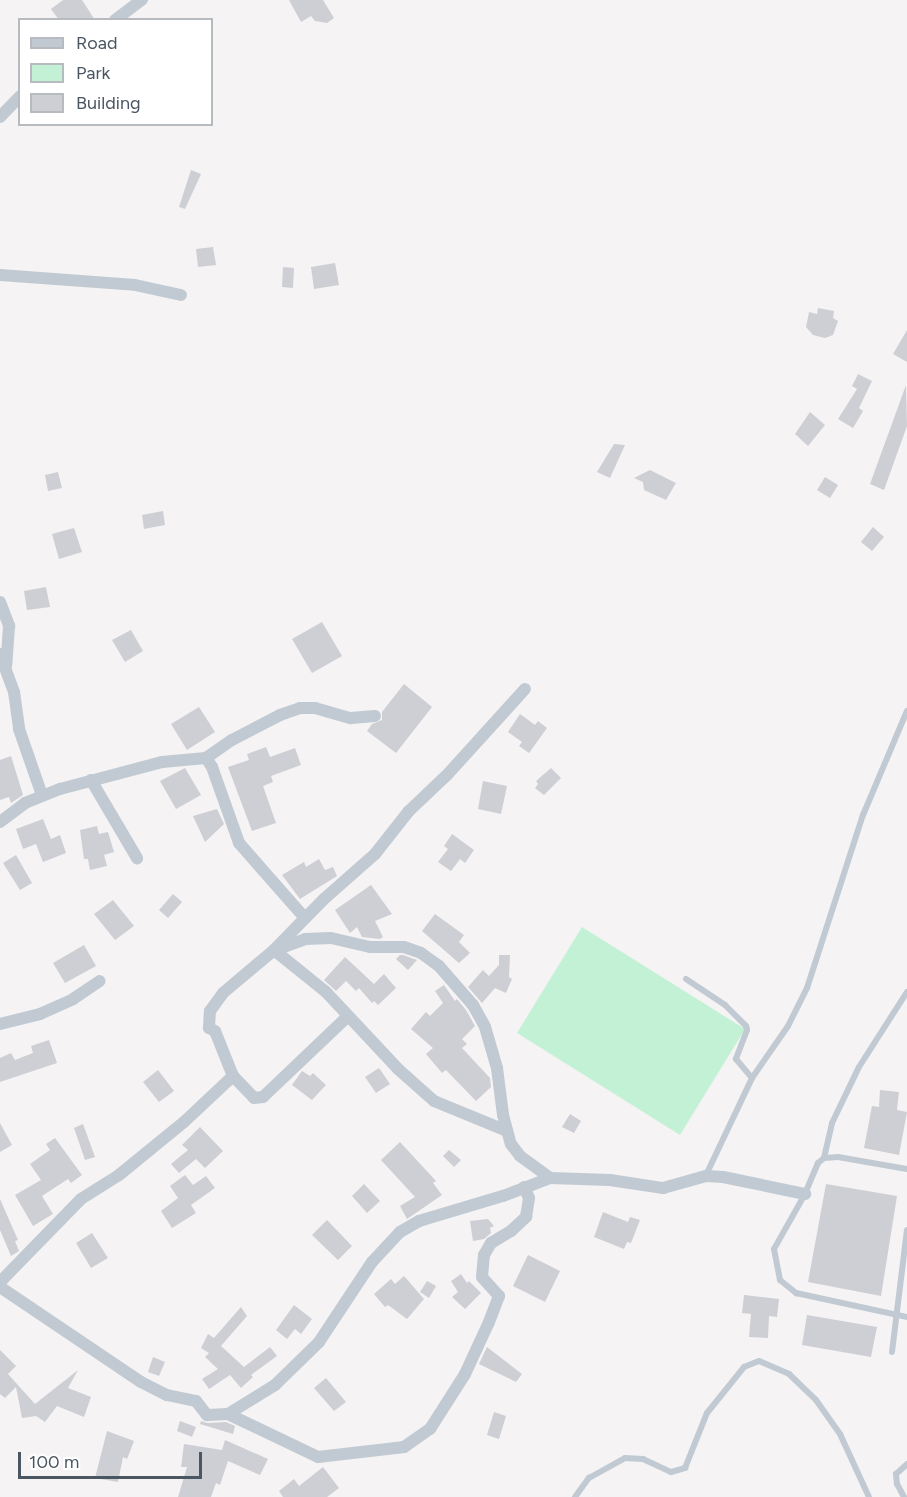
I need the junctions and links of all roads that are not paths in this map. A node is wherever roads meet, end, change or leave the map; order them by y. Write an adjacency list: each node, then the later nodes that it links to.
1 (142, 0): 2 (street)
2 (118, 18)
3 (18, 98): 4 (street)
4 (0, 117)
5 (0, 275): 6 (street)
6 (181, 295)
7 (0, 602): 9 (street)
8 (0, 654): 9 (street)
9 (6, 666): 15 (street)
10 (525, 689): 18 (street)
11 (907, 711): 26 (lane)
12 (375, 716): 13 (street)
13 (206, 758): 14 (street); 18 (street)
14 (91, 780): 15 (street); 17 (street)
15 (42, 795): 16 (street)
16 (0, 822)
17 (137, 858)
18 (305, 918): 19 (street)
19 (274, 950): 23 (street); 25 (street); 27 (street)
20 (686, 979): 26 (lane)
21 (100, 981): 24 (street)
22 (907, 992): 28 (lane)
23 (348, 1016): 25 (street); 27 (street)
24 (0, 1024)
25 (233, 1076): 35 (street)
26 (752, 1078): 30 (lane)
27 (507, 1131): 31 (street)
28 (824, 1158): 29 (lane); 33 (lane)
29 (907, 1169)
30 (705, 1176): 31 (street); 33 (street)
31 (550, 1178): 32 (street)
32 (524, 1187): 40 (street); 40 (street)
33 (805, 1194): 37 (lane)
34 (907, 1230): 37 (lane)
35 (0, 1282)
36 (0, 1287): 40 (street)
37 (898, 1315): 38 (lane); 39 (lane)
38 (907, 1317)
39 (892, 1352)
40 (228, 1414)
41 (907, 1464): 44 (lane)
42 (575, 1497): 43 (lane)
43 (869, 1497)
44 (904, 1497)

